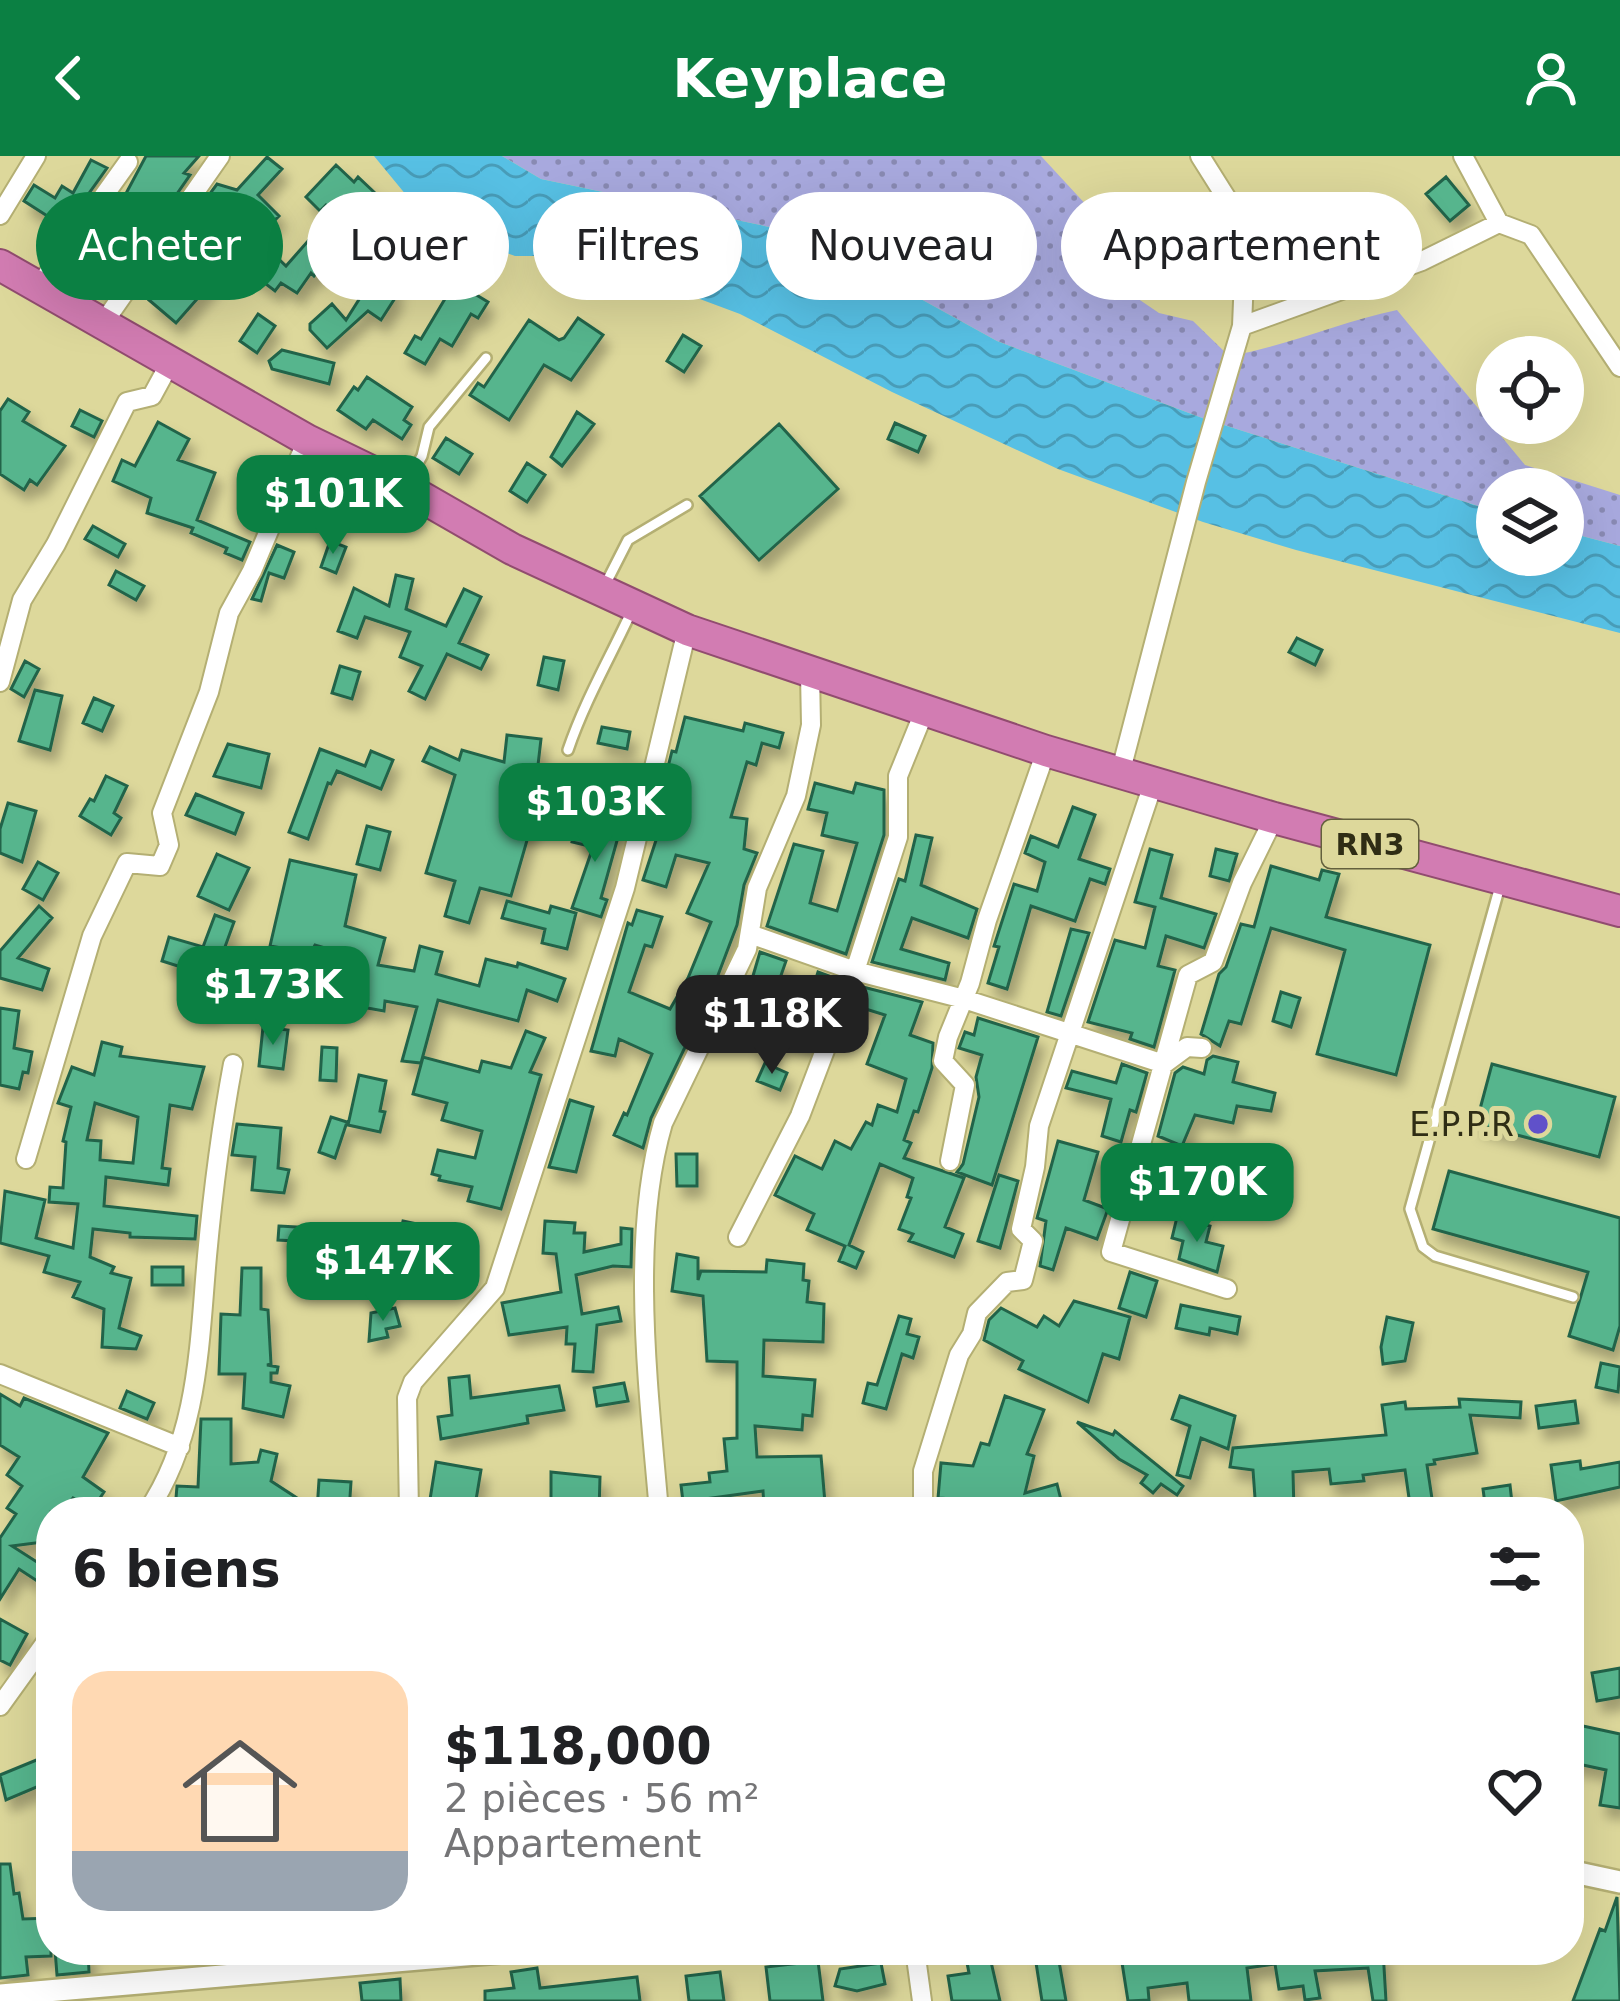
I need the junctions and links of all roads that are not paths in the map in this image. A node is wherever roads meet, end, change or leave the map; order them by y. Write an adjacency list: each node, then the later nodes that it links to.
1 (36, 156): 7 (street)
2 (220, 156): 12 (street)
3 (1200, 156): 13 (street)
4 (1463, 156): 8 (street)
5 (128, 162): 6 (street)
6 (106, 192)
7 (0, 215)
8 (1499, 223): 13 (street); 16 (street)
9 (0, 265): 10 (highway, RN3)
10 (36, 284)
11 (64, 300): 12 (highway, RN3)
12 (104, 322): 15 (highway, RN3)
13 (1242, 326): 28 (street)
14 (486, 358): 18 (lane)
15 (171, 361): 17 (highway, RN3); 24 (street)
16 (1620, 367)
17 (307, 440): 18 (highway, RN3); 40 (street)
18 (404, 487): 20 (highway, RN3)
19 (687, 505): 20 (lane)
20 (601, 591): 21 (highway, RN3)
21 (634, 606): 22 (highway, RN3); 26 (lane)
22 (687, 630): 23 (highway, RN3); 48 (street)
23 (811, 674): 25 (highway, RN3); 33 (street)
24 (0, 682)
25 (925, 712): 27 (highway, RN3); 34 (street)
26 (568, 750)
27 (1046, 751): 28 (highway, RN3); 35 (street)
28 (1121, 770): 29 (highway, RN3)
29 (1154, 781): 30 (highway, RN3); 36 (street)
30 (1274, 818): 31 (highway, RN3); 39 (street)
31 (1502, 879): 32 (highway, RN3); 44 (lane)
32 (1620, 911)
33 (750, 934): 34 (street); 49 (street)
34 (855, 970): 35 (street); 42 (street)
35 (964, 999): 36 (street); 41 (street)
36 (1072, 1035): 39 (street); 50 (street)
37 (1202, 1048): 39 (street)
38 (233, 1064): 46 (street)
39 (1164, 1064): 43 (street)
40 (26, 1159)
41 (950, 1161)
42 (739, 1237)
43 (1227, 1288)
44 (1573, 1298)
45 (0, 1374): 46 (street)
46 (180, 1447): 47 (street)
47 (157, 1497)
48 (409, 1497)
49 (657, 1497)
50 (923, 1497)
51 (36, 1656): 52 (street)
52 (0, 1706)
53 (1584, 1874): 54 (street)
54 (1620, 1882)
55 (320, 1965): 57 (street)
56 (917, 1965): 58 (street)
57 (0, 1995)
58 (922, 2001)

